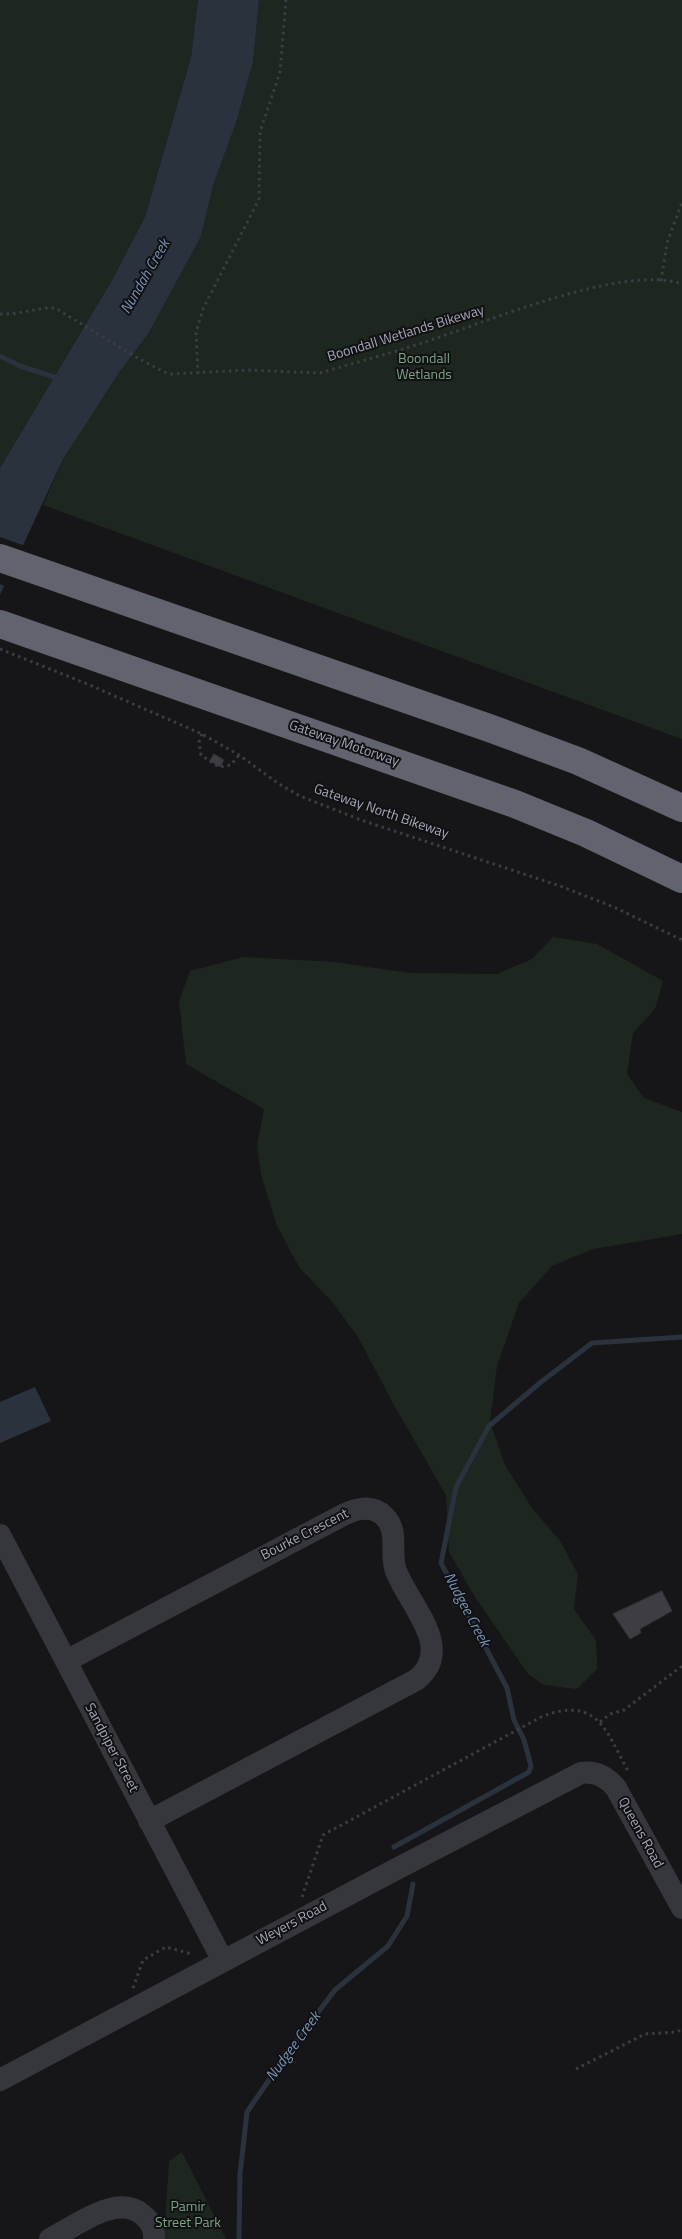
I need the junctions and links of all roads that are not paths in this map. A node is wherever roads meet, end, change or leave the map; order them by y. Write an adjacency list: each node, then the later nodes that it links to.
1 (0, 558): 3 (highway)
2 (10, 636): 4 (highway, Gateway Motorway)
3 (682, 808)
4 (682, 879)
5 (0, 1535): 6 (street, Sandpiper Street)
6 (66, 1661): 8 (street, Sandpiper Street); 8 (street, Bourke Crescent)
7 (587, 1772): 9 (street, Queens Road); 10 (street, Weyers Road)
8 (149, 1821): 10 (street, Sandpiper Street)
9 (682, 1908)
10 (224, 1960): 11 (street, Weyers Road)
11 (0, 2080)
12 (50, 2239): 13 (street)
13 (154, 2239)

